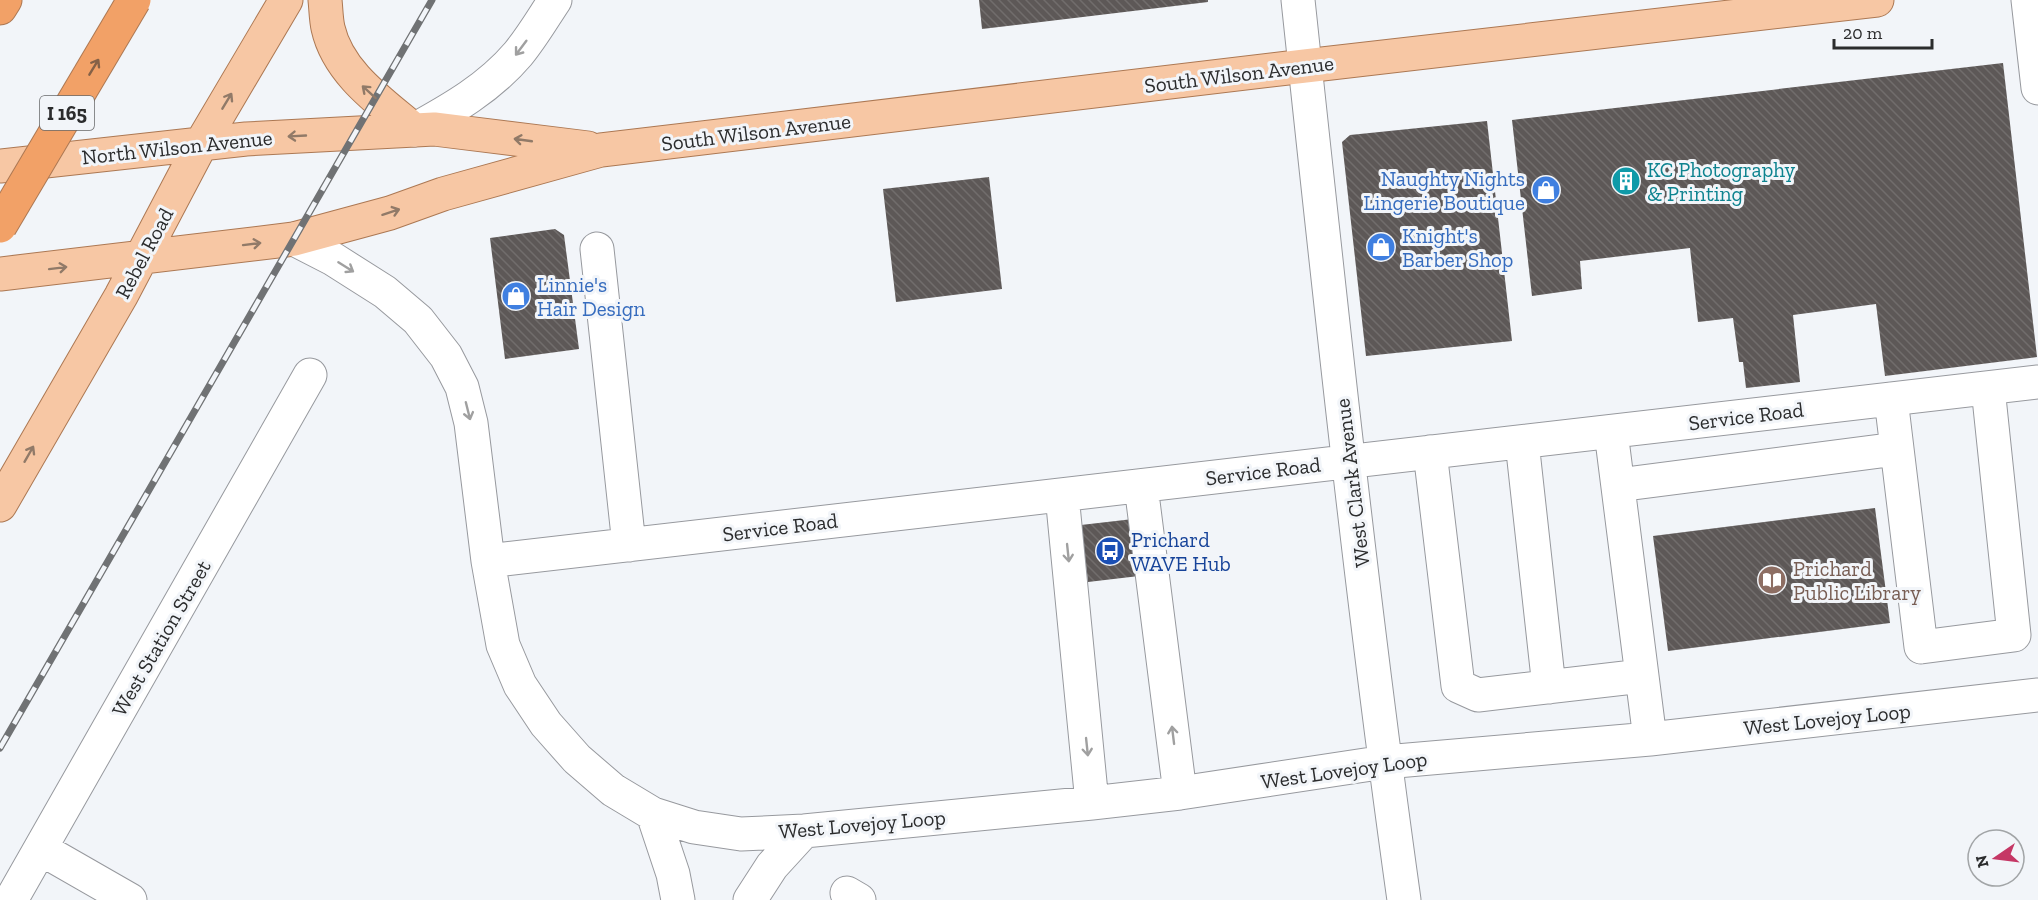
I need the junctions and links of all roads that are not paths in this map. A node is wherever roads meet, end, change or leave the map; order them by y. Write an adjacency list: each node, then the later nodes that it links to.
1 (4, 0): 9 (highway)
2 (134, 0): 17 (highway, I 165, one-way to 2, bridge)
3 (286, 0): 14 (main road, Rebel Road, one-way to 3)
4 (325, 0): 12 (main road, one-way to 4)
5 (555, 0): 12 (street, one-way to 12)
6 (1298, 0): 10 (street, West Clark Avenue)
7 (1877, 0): 10 (main road, South Wilson Avenue)
8 (2028, 0): 11 (street)
9 (0, 8)
10 (1305, 66): 15 (main road, South Wilson Avenue); 30 (street, West Clark Avenue)
11 (2038, 88)
12 (414, 130): 13 (main road, South Wilson Avenue); 15 (main road, South Wilson Avenue, one-way to 12)
13 (355, 133): 14 (main road, North Wilson Avenue, one-way to 14)
14 (201, 144): 16 (main road, North Wilson Avenue); 20 (main road, Rebel Road)
15 (602, 150): 18 (main road, South Wilson Avenue, one-way to 15)
16 (0, 166)
17 (0, 226)
18 (294, 239): 20 (main road, one-way to 18); 36 (street, West Lovejoy Loop, one-way to 36)
19 (597, 249): 35 (street)
20 (143, 258): 21 (main road, one-way to 20); 34 (main road, Rebel Road, one-way to 20)
21 (0, 274)
22 (310, 375): 46 (street, West Station Street)
23 (2038, 382): 24 (street, Service Road)
24 (1988, 388): 25 (street, Service Road); 28 (street)
25 (1891, 399): 26 (street, Service Road); 28 (street)
26 (1611, 432): 27 (street, Service Road); 31 (street)
27 (1522, 442): 29 (street, Service Road); 38 (street)
28 (1896, 449): 31 (street)
29 (1430, 452): 30 (street, Service Road); 38 (street)
30 (1349, 461): 32 (street, Service Road); 41 (street, West Clark Avenue)
31 (1618, 485): 37 (street)
32 (1141, 486): 33 (street, Service Road); 42 (street, one-way to 32)
33 (1062, 495): 35 (street, Service Road); 43 (street, one-way to 43)
34 (0, 505)
35 (629, 544): 36 (street, Service Road)
36 (488, 561): 44 (street, West Lovejoy Loop)
37 (1642, 676): 38 (street); 40 (street)
38 (1549, 687)
39 (2038, 695): 40 (street, West Lovejoy Loop)
40 (1650, 739): 41 (street, West Lovejoy Loop)
41 (1385, 762): 42 (street, West Lovejoy Loop); 51 (street, West Clark Avenue)
42 (1180, 793): 43 (street, West Lovejoy Loop)
43 (1092, 802): 45 (street, West Lovejoy Loop)
44 (653, 813): 45 (street, West Lovejoy Loop); 49 (street)
45 (804, 831): 50 (street)
46 (41, 849): 47 (street, West Station Street); 48 (street)
47 (11, 900)
48 (130, 900)
49 (678, 900)
50 (750, 900)
51 (1404, 900)

